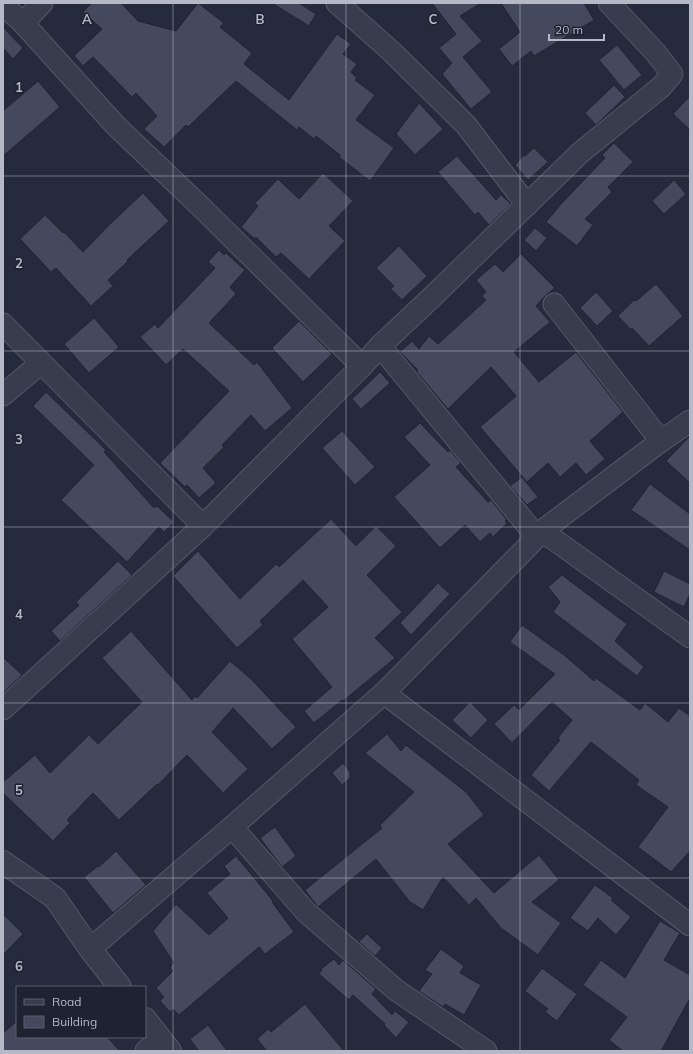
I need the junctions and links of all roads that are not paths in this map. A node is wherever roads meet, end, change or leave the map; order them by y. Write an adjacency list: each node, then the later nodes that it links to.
1 (42, 3): 5 (street)
2 (337, 3): 6 (street)
3 (609, 3): 6 (street)
4 (3, 5): 5 (street)
5 (23, 23): 11 (street)
6 (527, 205): 9 (street)
7 (554, 304): 14 (street)
8 (3, 324): 10 (street)
9 (380, 346): 11 (street); 16 (street)
10 (41, 363): 12 (street); 15 (street)
11 (362, 366): 15 (street)
12 (3, 394)
13 (690, 422): 14 (street)
14 (661, 441): 16 (street)
15 (202, 526): 19 (street)
16 (539, 534): 17 (street); 18 (street)
17 (690, 637)
18 (384, 693): 20 (street); 22 (street)
19 (3, 709)
20 (232, 827): 23 (street); 27 (street)
21 (3, 862): 23 (street)
22 (690, 925)
23 (90, 949): 24 (street)
24 (119, 986)
25 (146, 1021): 26 (street)
26 (159, 1047)
27 (486, 1051)

